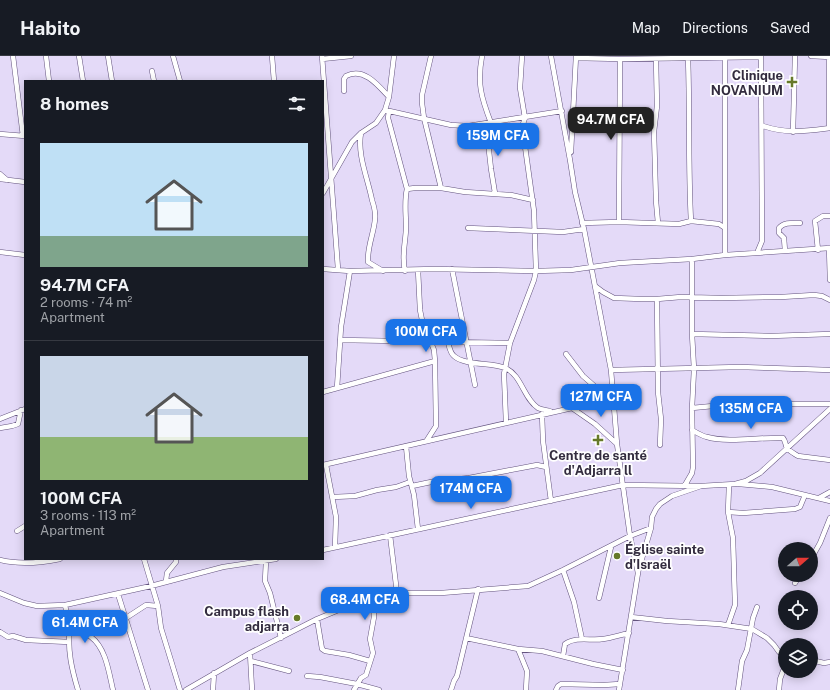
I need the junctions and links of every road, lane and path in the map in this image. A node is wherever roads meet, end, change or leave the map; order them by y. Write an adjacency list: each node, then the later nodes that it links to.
1 (13, 56): 44 (street)
2 (46, 56): 24 (street)
3 (79, 56): 25 (street)
4 (108, 56): 26 (street)
5 (172, 56): 28 (street)
6 (272, 56): 29 (street)
7 (351, 56): 16 (street)
8 (394, 56): 33 (street)
9 (431, 56): 36 (street)
10 (482, 56): 38 (street)
11 (522, 56): 37 (street)
12 (551, 56): 35 (street)
13 (761, 56): 18 (street); 39 (street)
14 (795, 56): 42 (street)
15 (811, 56): 19 (street)
16 (322, 57): 30 (street)
17 (576, 57): 21 (street); 45 (street)
18 (725, 57): 20 (street); 63 (street)
19 (830, 57): 40 (street)
20 (688, 58): 22 (street); 57 (street)
21 (620, 59): 22 (street); 58 (street)
22 (656, 59): 60 (street)
23 (152, 71): 27 (street)
24 (49, 80)
25 (83, 80)
26 (112, 80)
27 (154, 80)
28 (180, 80)
29 (274, 80)
30 (323, 80)
31 (324, 91): 47 (street)
32 (344, 91): 33 (street)
33 (389, 97): 34 (street)
34 (387, 110): 36 (street); 41 (street); 52 (street)
35 (562, 111): 37 (street); 45 (street)
36 (424, 118): 38 (street); 51 (street)
37 (524, 118): 38 (street); 55 (street)
38 (489, 123): 54 (street)
39 (763, 126): 42 (street); 66 (street)
40 (829, 128): 42 (street)
41 (361, 132): 47 (street); 81 (street)
42 (793, 132)
43 (0, 134): 44 (street)
44 (24, 136)
45 (570, 160): 59 (street)
46 (0, 174): 49 (street)
47 (331, 178): 53 (street); 78 (street)
48 (0, 179): 49 (street)
49 (7, 180): 50 (street)
50 (24, 182)
51 (441, 188): 52 (street); 54 (street)
52 (407, 189): 82 (street)
53 (324, 191)
54 (495, 193): 55 (street)
55 (533, 200): 65 (street)
56 (830, 216): 68 (street)
57 (691, 221): 60 (street); 63 (street)
58 (619, 222): 59 (street); 60 (street)
59 (582, 223): 64 (street)
60 (658, 223)
61 (800, 223): 69 (street)
62 (468, 228): 65 (street)
63 (725, 228): 74 (street)
64 (584, 229): 65 (street); 76 (street)
65 (534, 231): 83 (street)
66 (762, 241): 71 (street); 72 (street)
67 (829, 248): 68 (street); 85 (street)
68 (818, 250): 69 (street)
69 (785, 251): 71 (street)
70 (0, 252): 73 (street)
71 (770, 252): 72 (street)
72 (757, 253): 74 (street)
73 (24, 255)
74 (725, 255): 75 (street)
75 (692, 259): 76 (street); 87 (street)
76 (591, 268): 83 (street); 86 (street)
77 (324, 269): 78 (street)
78 (338, 269): 84 (street)
79 (452, 269): 80 (street); 83 (street); 93 (street)
80 (418, 270): 82 (street); 94 (street)
81 (384, 271): 82 (street); 84 (street)
82 (405, 271)
83 (536, 271): 96 (street)
84 (350, 272): 92 (street)
85 (830, 280)
86 (595, 286): 88 (street); 103 (street)
87 (692, 297): 88 (street); 89 (street); 90 (street)
88 (657, 299): 101 (street)
89 (830, 300)
90 (692, 334): 91 (street); 102 (street)
91 (830, 334)
92 (340, 340): 94 (street); 106 (street)
93 (466, 341): 95 (street); 96 (street); 99 (street)
94 (431, 342): 95 (street); 98 (street)
95 (448, 342): 99 (street)
96 (510, 343): 100 (street)
97 (566, 354): 109 (street)
98 (435, 361): 106 (street); 121 (street)
99 (471, 362): 100 (street); 105 (street)
100 (505, 368): 115 (street); 118 (street)
101 (658, 368): 102 (street); 103 (street); 123 (street)
102 (694, 369): 104 (street); 112 (street)
103 (611, 370): 108 (street)
104 (830, 370)
105 (474, 385)
106 (337, 388): 107 (street)
107 (324, 392)
108 (613, 396): 109 (street); 122 (street)
109 (608, 398): 111 (street)
110 (830, 404): 112 (street)
111 (572, 408): 115 (street); 122 (street)
112 (692, 408): 120 (street)
113 (23, 409): 117 (street); 119 (street)
114 (830, 409): 125 (street)
115 (552, 412): 116 (street)
116 (542, 414): 118 (street); 128 (street)
117 (0, 419)
118 (506, 422): 121 (street)
119 (0, 428)
120 (692, 430): 125 (street); 132 (street)
121 (427, 440): 124 (street)
122 (617, 444): 131 (street)
123 (660, 445)
124 (406, 446): 127 (street); 129 (street)
125 (787, 448): 126 (street); 130 (street)
126 (830, 460)
127 (324, 465): 137 (street)
128 (546, 467): 129 (street); 139 (street)
129 (411, 484): 137 (street); 145 (street)
130 (735, 484): 133 (street); 136 (street)
131 (623, 485): 132 (street); 139 (street); 148 (street)
132 (685, 485): 134 (street)
133 (729, 485): 134 (street); 141 (street)
134 (701, 486): 144 (street)
135 (830, 492): 138 (street)
136 (805, 495): 138 (street); 141 (street)
137 (332, 497): 149 (street)
138 (819, 498): 140 (street)
139 (551, 501): 145 (street)
140 (830, 501)
141 (728, 512): 179 (street)
142 (830, 518): 151 (street)
143 (24, 527): 146 (street)
144 (650, 528): 148 (street); 164 (street)
145 (418, 529): 147 (street)
146 (17, 531)
147 (390, 535): 149 (street); 169 (street)
148 (630, 536): 150 (street); 164 (street)
149 (334, 547): 152 (street)
150 (611, 547): 163 (street); 172 (street)
151 (818, 547)
152 (324, 550)
153 (0, 560): 154 (street)
154 (56, 560)
155 (144, 560): 166 (street)
156 (176, 560): 165 (street)
157 (238, 560): 162 (street)
158 (256, 560): 161 (street)
159 (271, 560): 160 (street)
160 (266, 561): 161 (street); 184 (street)
161 (259, 562): 162 (street)
162 (239, 565): 165 (street)
163 (563, 570): 167 (street); 186 (street)
164 (638, 573): 176 (street)
165 (166, 581): 166 (street)
166 (151, 586): 170 (street); 174 (street)
167 (478, 590): 169 (street); 185 (street)
168 (0, 593): 173 (street)
169 (397, 593): 171 (street)
170 (118, 594): 173 (street); 177 (street)
171 (376, 596): 178 (street); 193 (street)
172 (599, 598)
173 (66, 605): 180 (street)
174 (158, 606): 177 (street); 206 (street)
175 (757, 607): 181 (street)
176 (631, 617): 179 (street); 183 (street)
177 (126, 618): 205 (street)
178 (317, 619): 184 (street); 193 (street)
179 (728, 625): 181 (street)
180 (70, 628): 187 (street); 204 (street)
181 (752, 630): 189 (street); 216 (street)
182 (0, 632): 187 (street)
183 (628, 633): 186 (street); 196 (street)
184 (281, 638): 190 (street)
185 (466, 638): 188 (street); 212 (street)
186 (582, 640): 191 (street)
187 (69, 642): 203 (street)
188 (518, 649): 191 (street); 213 (street)
189 (778, 650)
190 (250, 654): 192 (street); 198 (street)
191 (563, 656): 196 (street)
192 (251, 661): 197 (street); 209 (street)
193 (370, 662): 201 (street)
194 (818, 662): 195 (street)
195 (830, 662)
196 (623, 670): 202 (street)
197 (289, 671)
198 (214, 673): 207 (street); 208 (street)
199 (307, 676): 201 (street)
200 (780, 678): 217 (street)
201 (357, 684): 210 (street); 211 (street)
202 (620, 684): 214 (street); 215 (street)
203 (78, 690)
204 (113, 690)
205 (148, 690)
206 (180, 690)
207 (186, 690)
208 (214, 690)
209 (252, 690)
210 (354, 690)
211 (376, 690)
212 (451, 690)
213 (526, 690)
214 (556, 690)
215 (619, 690)
216 (738, 690)
217 (779, 690)

